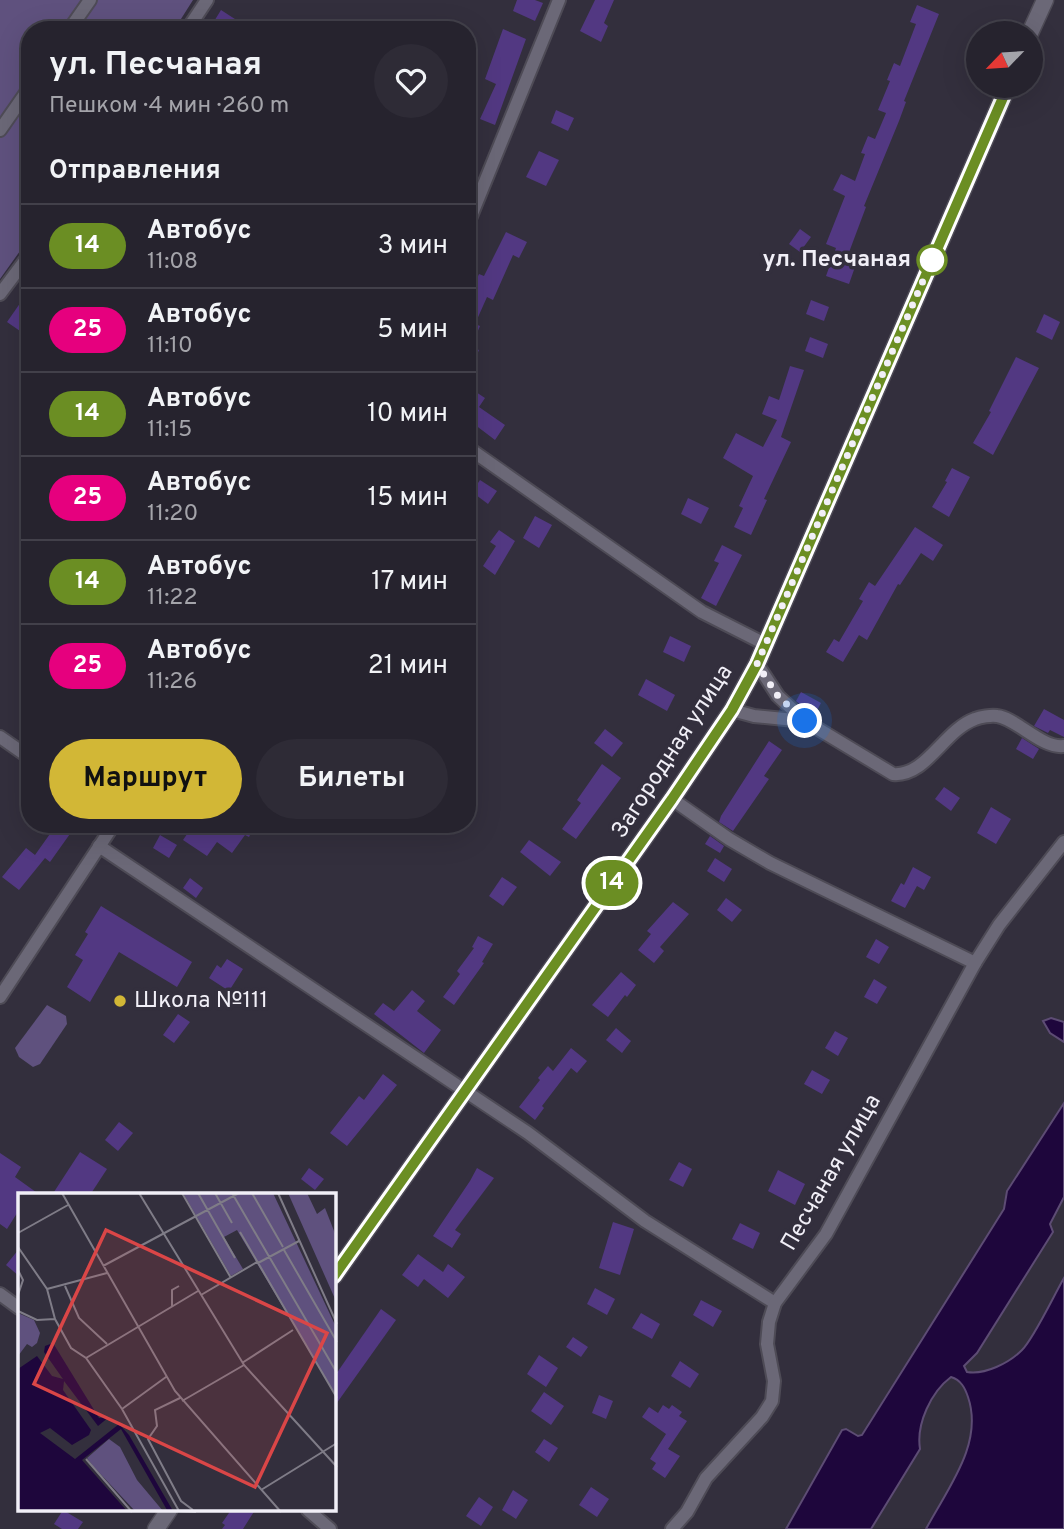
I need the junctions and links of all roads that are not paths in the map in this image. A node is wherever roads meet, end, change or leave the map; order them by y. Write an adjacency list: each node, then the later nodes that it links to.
1 (90, 0): 5 (street)
2 (207, 0): 6 (street)
3 (559, 0): 11 (street)
4 (1045, 0): 7 (street)
5 (75, 21)
6 (193, 21)
7 (1035, 21)
8 (1003, 98): 15 (street, Загородная улица)
9 (21, 100): 10 (street)
10 (0, 130)
11 (476, 204)
12 (21, 266): 13 (street)
13 (0, 294)
14 (476, 453): 15 (street)
15 (765, 644): 16 (street, Загородная улица)
16 (757, 664): 17 (street, Загородная улица); 18 (street)
17 (732, 710): 18 (street); 22 (street, Загородная улица)
18 (805, 721): 20 (street)
19 (0, 737): 21 (street)
20 (1064, 746)
21 (21, 752)
22 (672, 799): 26 (street); 28 (street, Загородная улица)
23 (108, 833): 25 (street)
24 (1064, 842): 26 (street, Песчаная улица)
25 (99, 846): 27 (street); 28 (street)
26 (975, 963): 31 (street, Песчаная улица)
27 (0, 997)
28 (466, 1090): 29 (street, Загородная улица); 31 (street)
29 (336, 1273)
30 (0, 1294): 32 (street)
31 (775, 1303): 37 (street, Песчаная улица)
32 (18, 1307)
33 (168, 1512): 35 (street)
34 (311, 1512): 36 (street)
35 (156, 1529)
36 (330, 1529)
37 (672, 1529)

